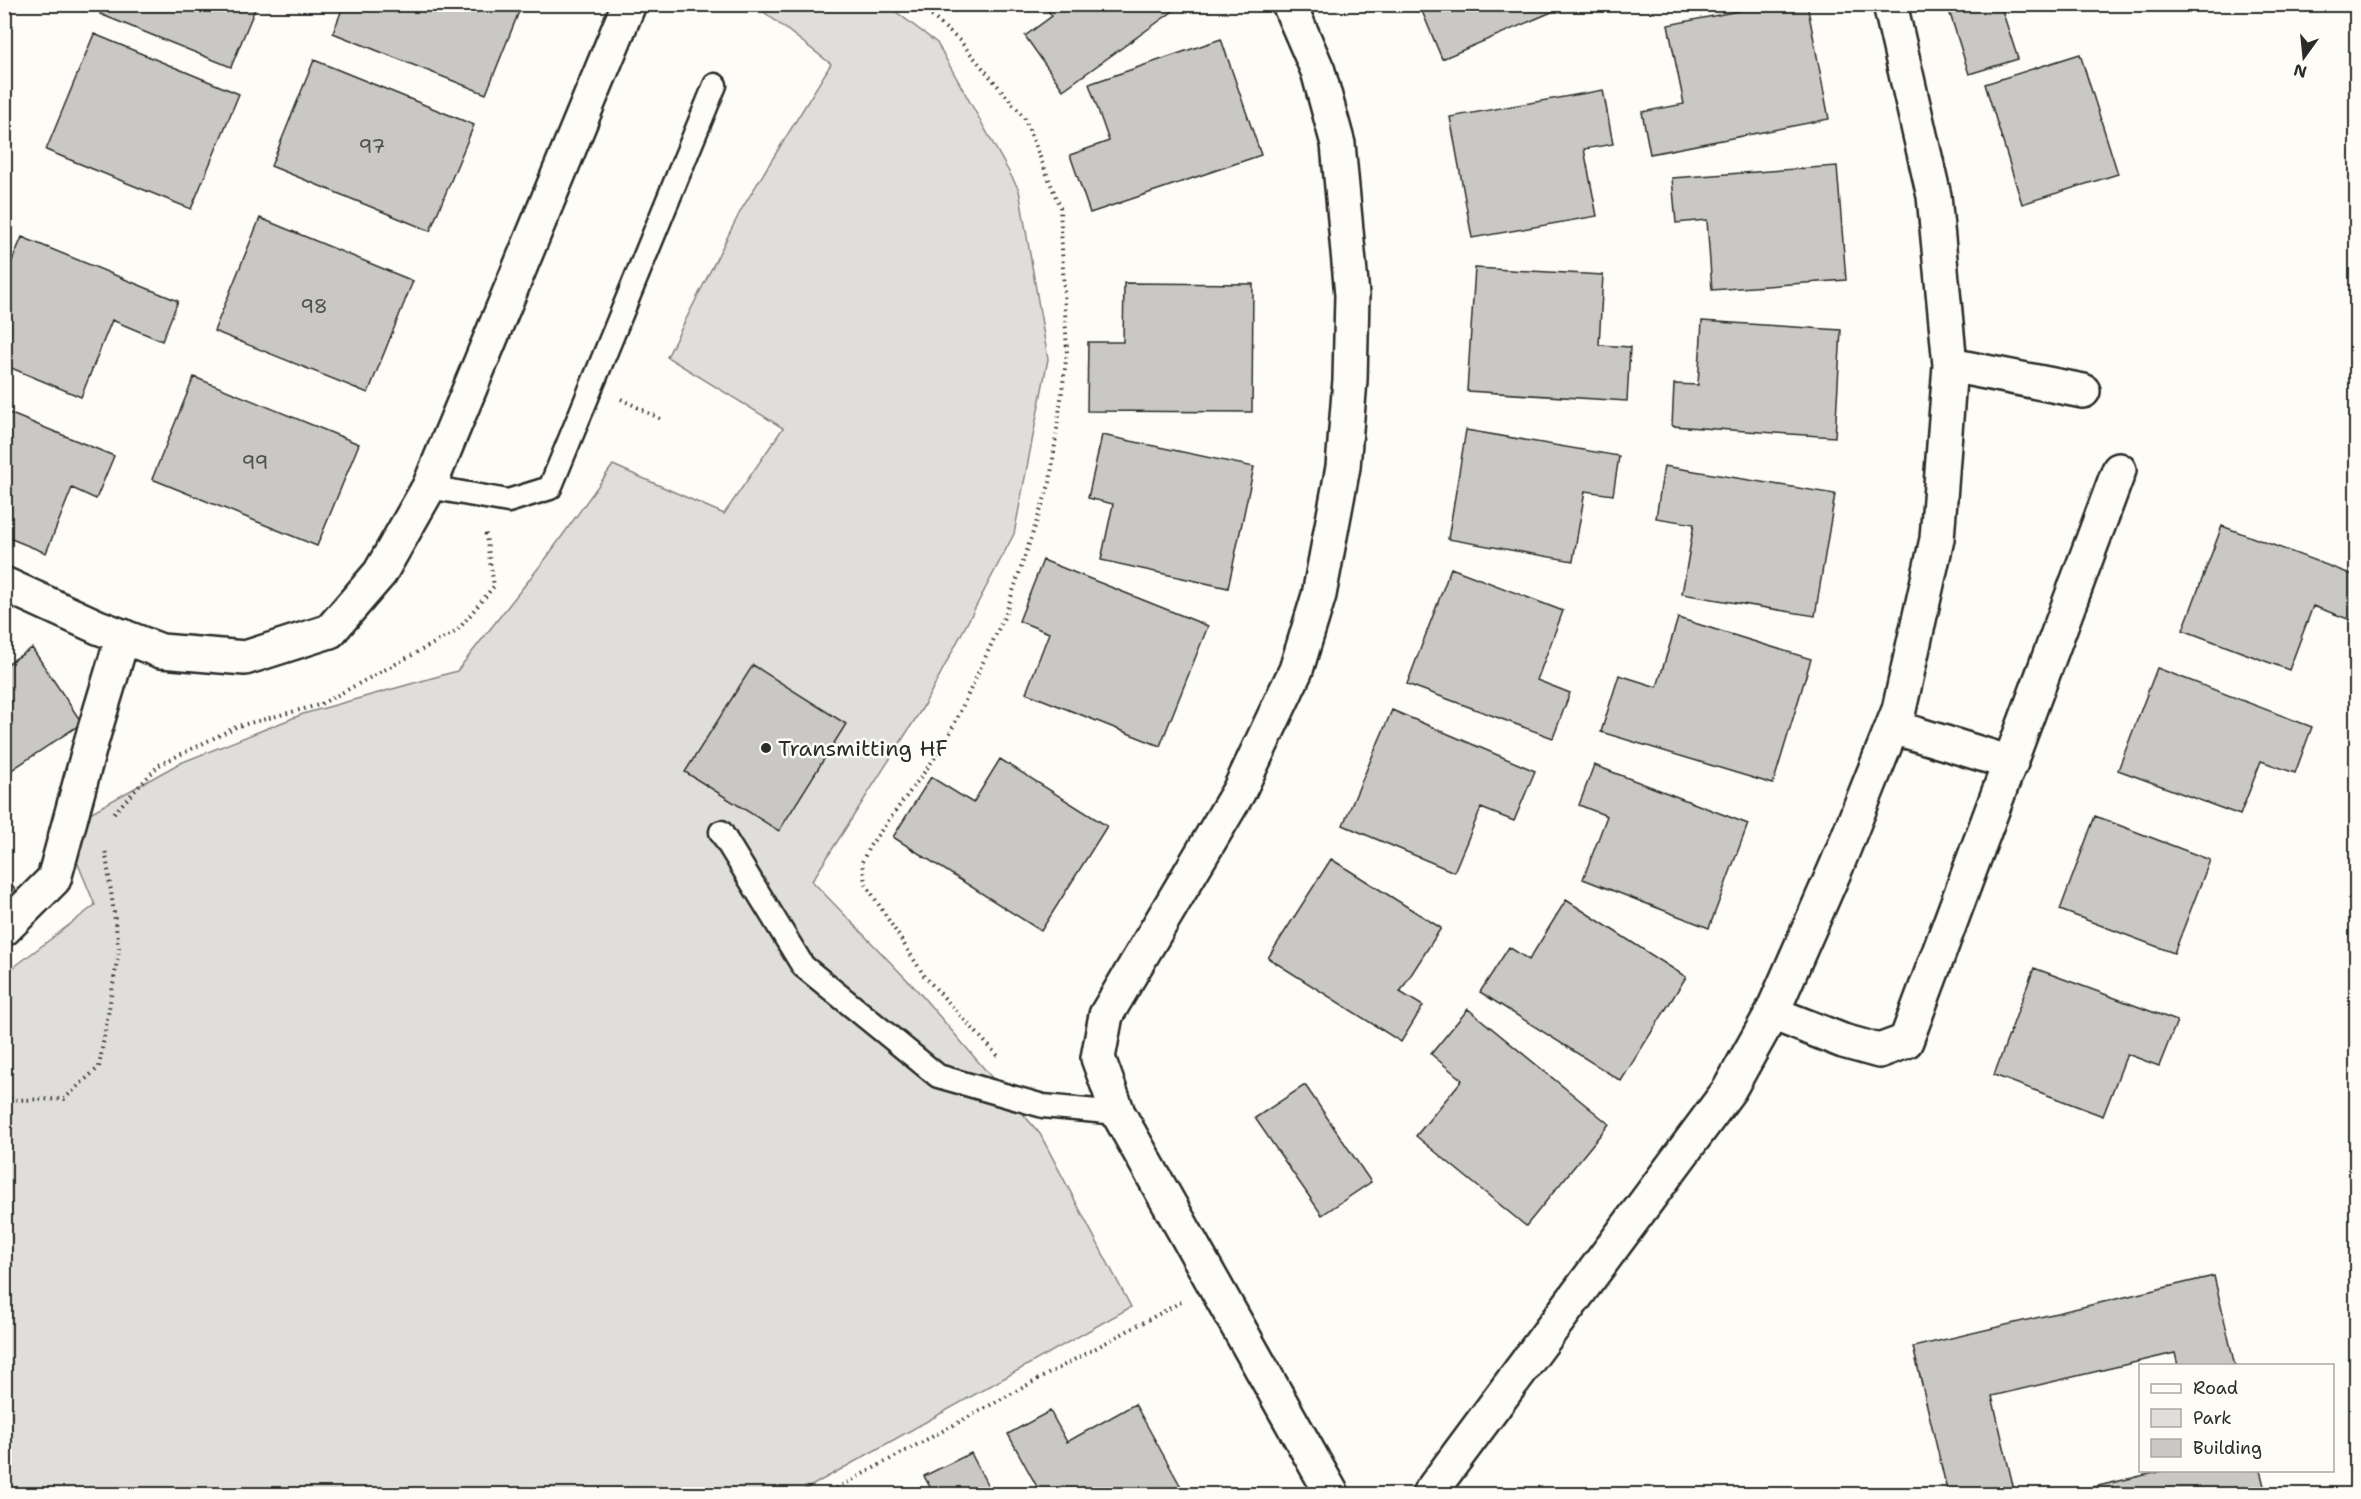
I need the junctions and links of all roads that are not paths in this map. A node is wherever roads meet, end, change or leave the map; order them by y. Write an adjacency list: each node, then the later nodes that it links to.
1 (629, 4): 8 (street)
2 (1289, 4): 16 (street)
3 (1890, 4): 5 (street)
4 (715, 85): 8 (lane)
5 (1950, 364): 6 (street); 11 (street)
6 (2084, 391)
7 (2119, 470): 12 (street)
8 (429, 487): 10 (street)
9 (4, 584): 10 (street)
10 (123, 636): 14 (street)
11 (1893, 727): 12 (street); 15 (street)
12 (2011, 763): 15 (street)
13 (721, 832): 16 (lane)
14 (4, 929)
15 (1772, 1013): 18 (street)
16 (1118, 1113): 17 (street)
17 (1332, 1494)
18 (1429, 1494)

